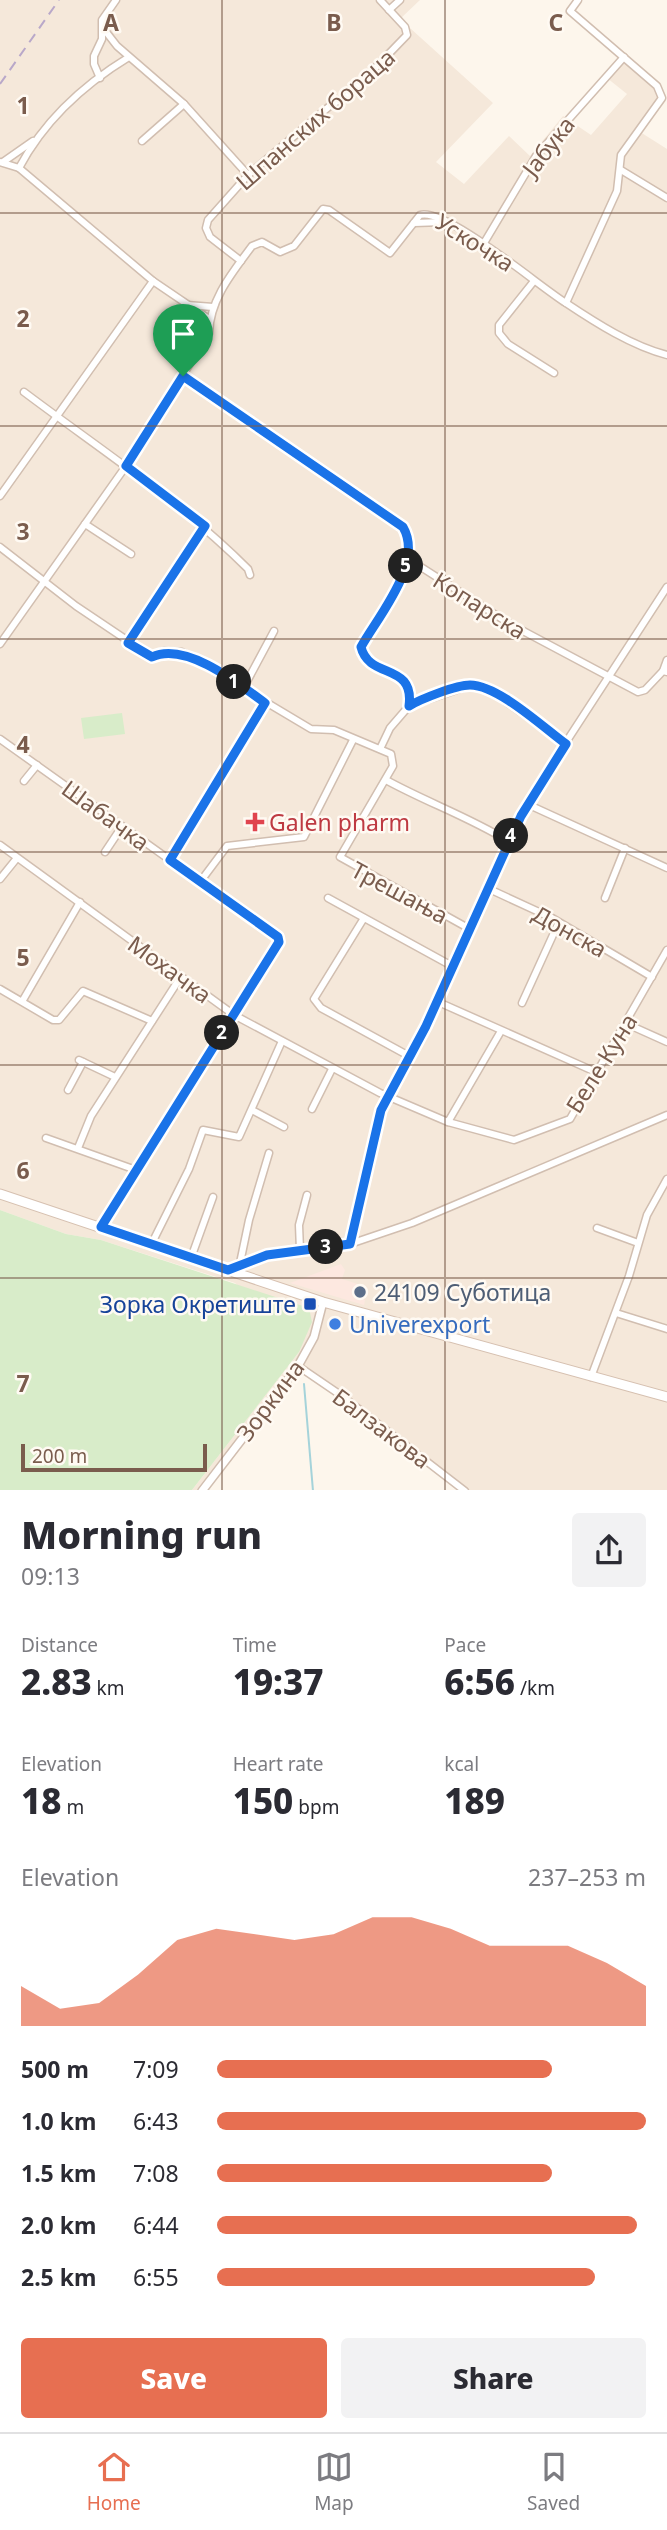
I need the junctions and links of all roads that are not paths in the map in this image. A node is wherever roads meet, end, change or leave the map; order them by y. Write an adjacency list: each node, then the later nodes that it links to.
1 (116, 0): 6 (street)
2 (380, 0): 5 (street, Шпанских бораца)
3 (400, 0): 5 (street, Шпанских бораца)
4 (578, 0): 8 (street)
5 (389, 10): 16 (street, Шпанских бораца)
6 (103, 28): 7 (street); 9 (street)
7 (129, 57): 9 (street); 10 (street)
8 (624, 57): 15 (street); 18 (street, Јабука)
9 (100, 78): 11 (street)
10 (184, 104): 12 (street); 16 (street)
11 (34, 140): 13 (street); 14 (street)
12 (142, 141)
13 (2, 162): 14 (street)
14 (19, 168): 20 (street)
15 (621, 170): 17 (street); 22 (street)
16 (248, 175): 19 (street, Шпанских бораца)
17 (667, 198)
18 (484, 243): 19 (street, Ускочка); 21 (street, Ускочка)
19 (241, 261): 24 (street, Ускочка)
20 (153, 281): 23 (street); 30 (street)
21 (534, 281): 22 (street, Ускочка); 27 (street)
22 (566, 303): 26 (street, Ускочка)
23 (185, 304): 24 (street); 25 (street)
24 (213, 307): 25 (street, Ускочка)
25 (209, 319): 28 (street, Ускочка)
26 (667, 355)
27 (554, 373)
28 (183, 376): 31 (street, Ускочка); 37 (street, Копарска)
29 (24, 392): 30 (street)
30 (58, 416): 31 (street); 32 (street)
31 (126, 466): 33 (street, Ускочка); 34 (street)
32 (0, 496)
33 (85, 524): 36 (street); 39 (street, Ускочка)
34 (205, 526): 38 (street); 42 (street)
35 (0, 547): 39 (street)
36 (131, 554)
37 (410, 560): 46 (street, Копарска); 49 (street)
38 (250, 575)
39 (44, 581): 42 (street); 43 (street, Ускочка)
40 (667, 587): 46 (street)
41 (274, 631): 47 (street)
42 (128, 643): 47 (street)
43 (0, 644)
44 (667, 660): 45 (street)
45 (665, 671): 46 (street, Копарска)
46 (608, 677): 52 (street)
47 (244, 687): 48 (street)
48 (265, 703): 51 (street); 64 (street)
49 (409, 706): 52 (street); 53 (street)
50 (0, 739): 54 (street, Шабачка)
51 (353, 740): 53 (street); 67 (street)
52 (566, 744): 57 (street)
53 (380, 749): 55 (street)
54 (37, 765): 56 (street); 58 (street, Шабачка)
55 (386, 779): 59 (street); 74 (street, Трешања)
56 (24, 781)
57 (527, 804): 59 (street); 61 (street)
58 (121, 828): 62 (street); 64 (street, Шабачка)
59 (509, 841): 68 (street)
60 (0, 845): 63 (street, Мохачка)
61 (625, 848): 65 (street); 70 (street)
62 (105, 852)
63 (17, 858): 66 (street); 71 (street, Мохачка)
64 (170, 860): 67 (street, Шабачка)
65 (667, 868)
66 (0, 880)
67 (200, 882): 83 (street, Шабачка)
68 (487, 888): 73 (street, Донска); 74 (street)
69 (328, 898): 72 (street)
70 (605, 898)
71 (80, 902): 78 (street, Мохачка); 80 (street)
72 (364, 918): 76 (street); 89 (street)
73 (558, 924): 77 (street, Донска); 82 (street)
74 (468, 928): 76 (street)
75 (667, 950): 77 (street, Беле Куна)
76 (452, 966): 81 (street)
77 (652, 977): 85 (street, Беле Куна)
78 (180, 978): 83 (street, Мохачка); 84 (street)
79 (0, 989): 80 (street)
80 (23, 1000): 84 (street)
81 (436, 1001): 86 (street); 89 (street)
82 (522, 1003)
83 (234, 1014): 87 (street, Мохачка); 103 (street)
84 (152, 1021): 92 (street)
85 (627, 1024): 88 (street); 91 (street, Беле Куна)
86 (501, 1031): 91 (street); 98 (street)
87 (282, 1041): 90 (street, Мохачка); 96 (street)
88 (667, 1042)
89 (408, 1056): 94 (street)
90 (332, 1069): 94 (street, Мохачка); 95 (street)
91 (598, 1073): 98 (street, Беле Куна)
92 (115, 1077): 93 (street); 101 (street)
93 (68, 1090)
94 (387, 1095): 98 (street, Беле Куна); 111 (street)
95 (312, 1109)
96 (252, 1110): 99 (street); 112 (street)
97 (667, 1115): 111 (street)
98 (448, 1122)
99 (284, 1127)
100 (46, 1138): 101 (street)
101 (78, 1148): 103 (street)
102 (269, 1153): 115 (street)
103 (136, 1170): 108 (street)
104 (667, 1179): 110 (street)
105 (0, 1194): 108 (main road)
106 (307, 1195): 113 (street)
107 (213, 1197): 114 (street)
108 (101, 1227): 112 (main road)
109 (597, 1228): 110 (street)
110 (638, 1243): 118 (street)
111 (350, 1244): 113 (street)
112 (150, 1245): 114 (main road)
113 (300, 1250): 115 (street)
114 (191, 1258): 116 (main road)
115 (240, 1263): 116 (street)
116 (228, 1270): 117 (main road)
117 (323, 1302): 120 (street, Зоркина); 121 (main road)
118 (616, 1313): 119 (street); 121 (street)
119 (667, 1329)
120 (298, 1366): 123 (street, Зоркина); 124 (street, Балзакова)
121 (591, 1379): 122 (main road)
122 (667, 1397)
123 (202, 1490)
124 (465, 1490)

